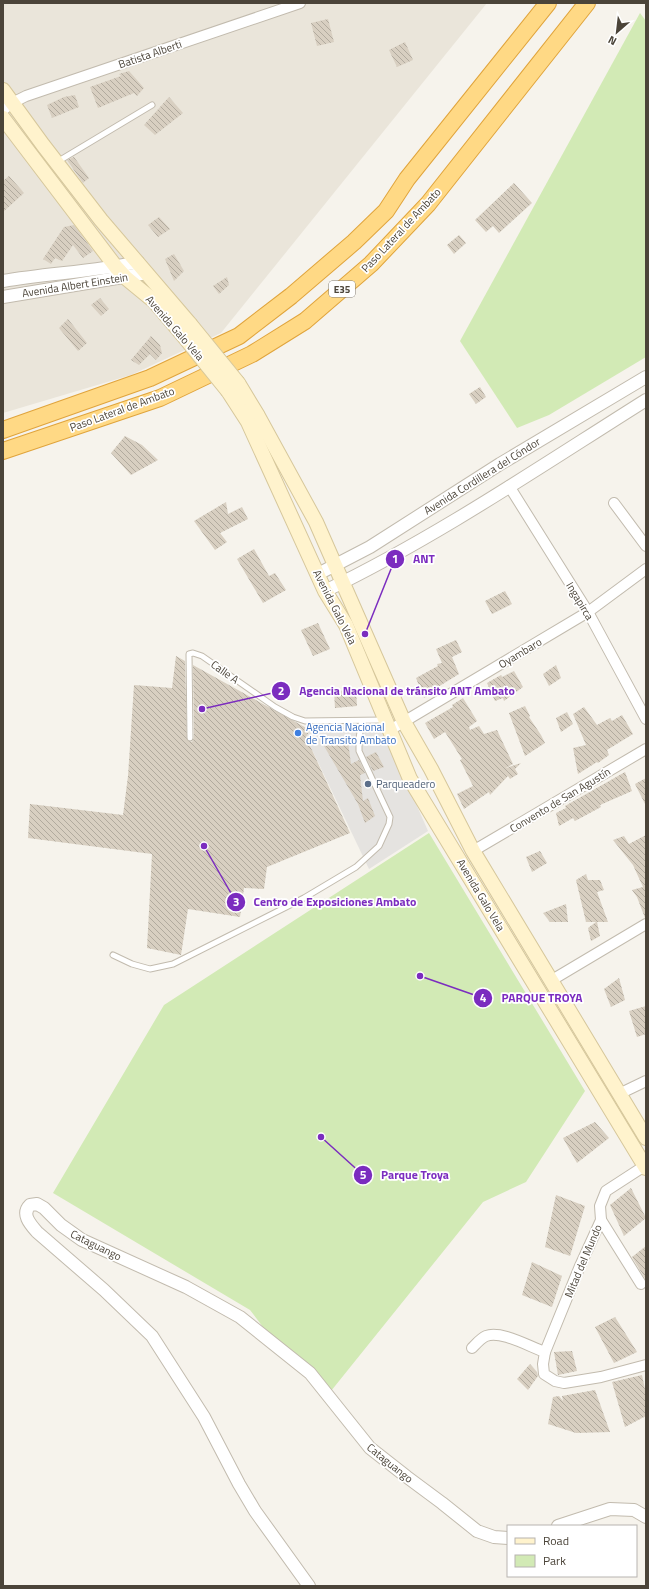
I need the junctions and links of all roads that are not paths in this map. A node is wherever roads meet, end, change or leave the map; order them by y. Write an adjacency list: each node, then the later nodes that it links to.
1 (300, 3): 6 (street, Batista Alberti)
2 (548, 3): 19 (highway, Paso Lateral de Ambato / E35)
3 (587, 3): 20 (highway, Paso Lateral de Ambato / E35)
4 (3, 90): 6 (main road, Avenida Galo Vela)
5 (152, 104): 8 (lane)
6 (8, 106): 8 (main road, Avenida Galo Vela)
7 (3, 118): 10 (main road, Avenida Galo Vela)
8 (56, 162): 9 (main road, Avenida Galo Vela)
9 (138, 262): 10 (street, Avenida Albert Einstein); 11 (main road, Avenida Galo Vela)
10 (116, 267): 12 (main road, Avenida Galo Vela); 13 (street, Avenida Albert Einstein)
11 (147, 273): 12 (street, Avenida Albert Einstein); 15 (main road, Avenida Galo Vela)
12 (126, 278): 14 (street, Avenida Albert Einstein); 15 (main road, Avenida Galo Vela)
13 (3, 281)
14 (3, 297)
15 (186, 329): 17 (main road, Avenida Galo Vela, bridge)
16 (646, 377): 24 (street, Avenida Cordillera del Cóndor)
17 (233, 387): 24 (main road, Avenida Galo Vela); 26 (main road, Avenida Galo Vela)
18 (646, 400): 21 (street, Avenida Cordillera del Cóndor)
19 (3, 430)
20 (3, 451)
21 (509, 486): 27 (street, Avenida Cordillera del Cóndor); 29 (street, Ingapirca)
22 (614, 503): 23 (street)
23 (646, 546)
24 (336, 565): 26 (street, Avenida Cordillera del Cóndor); 27 (main road, Avenida Galo Vela)
25 (646, 569): 29 (street, Oyambaro)
26 (318, 574): 28 (main road, Avenida Galo Vela)
27 (343, 582): 28 (street, Avenida Cordillera del Cóndor); 32 (main road, Avenida Galo Vela)
28 (325, 591): 33 (main road, Avenida Galo Vela)
29 (588, 612): 30 (street, Ingapirca); 32 (street, Oyambaro)
30 (646, 719)
31 (362, 721): 33 (lane, Calle A); 34 (lane, Calle A); 38 (lane)
32 (404, 722): 33 (street, Oyambaro); 36 (main road, Avenida Galo Vela)
33 (388, 725): 43 (main road, Avenida Galo Vela)
34 (190, 738)
35 (646, 749): 36 (street, Convento de San Agustín)
36 (473, 851): 39 (main road, Avenida Galo Vela)
37 (646, 924): 39 (street)
38 (113, 955)
39 (552, 980): 41 (main road, Avenida Galo Vela)
40 (646, 1081): 41 (street)
41 (619, 1094): 42 (main road, Avenida Galo Vela)
42 (646, 1138)
43 (645, 1166): 44 (street, Mitad del Mundo)
44 (601, 1220): 45 (street); 47 (street, Mitad del Mundo)
45 (641, 1284)
46 (472, 1348): 47 (street)
47 (545, 1352): 48 (street, Mitad del Mundo)
48 (646, 1365)
49 (646, 1517): 50 (street)
50 (561, 1525)
51 (507, 1538): 52 (street, Cataguango)
52 (309, 1586)

